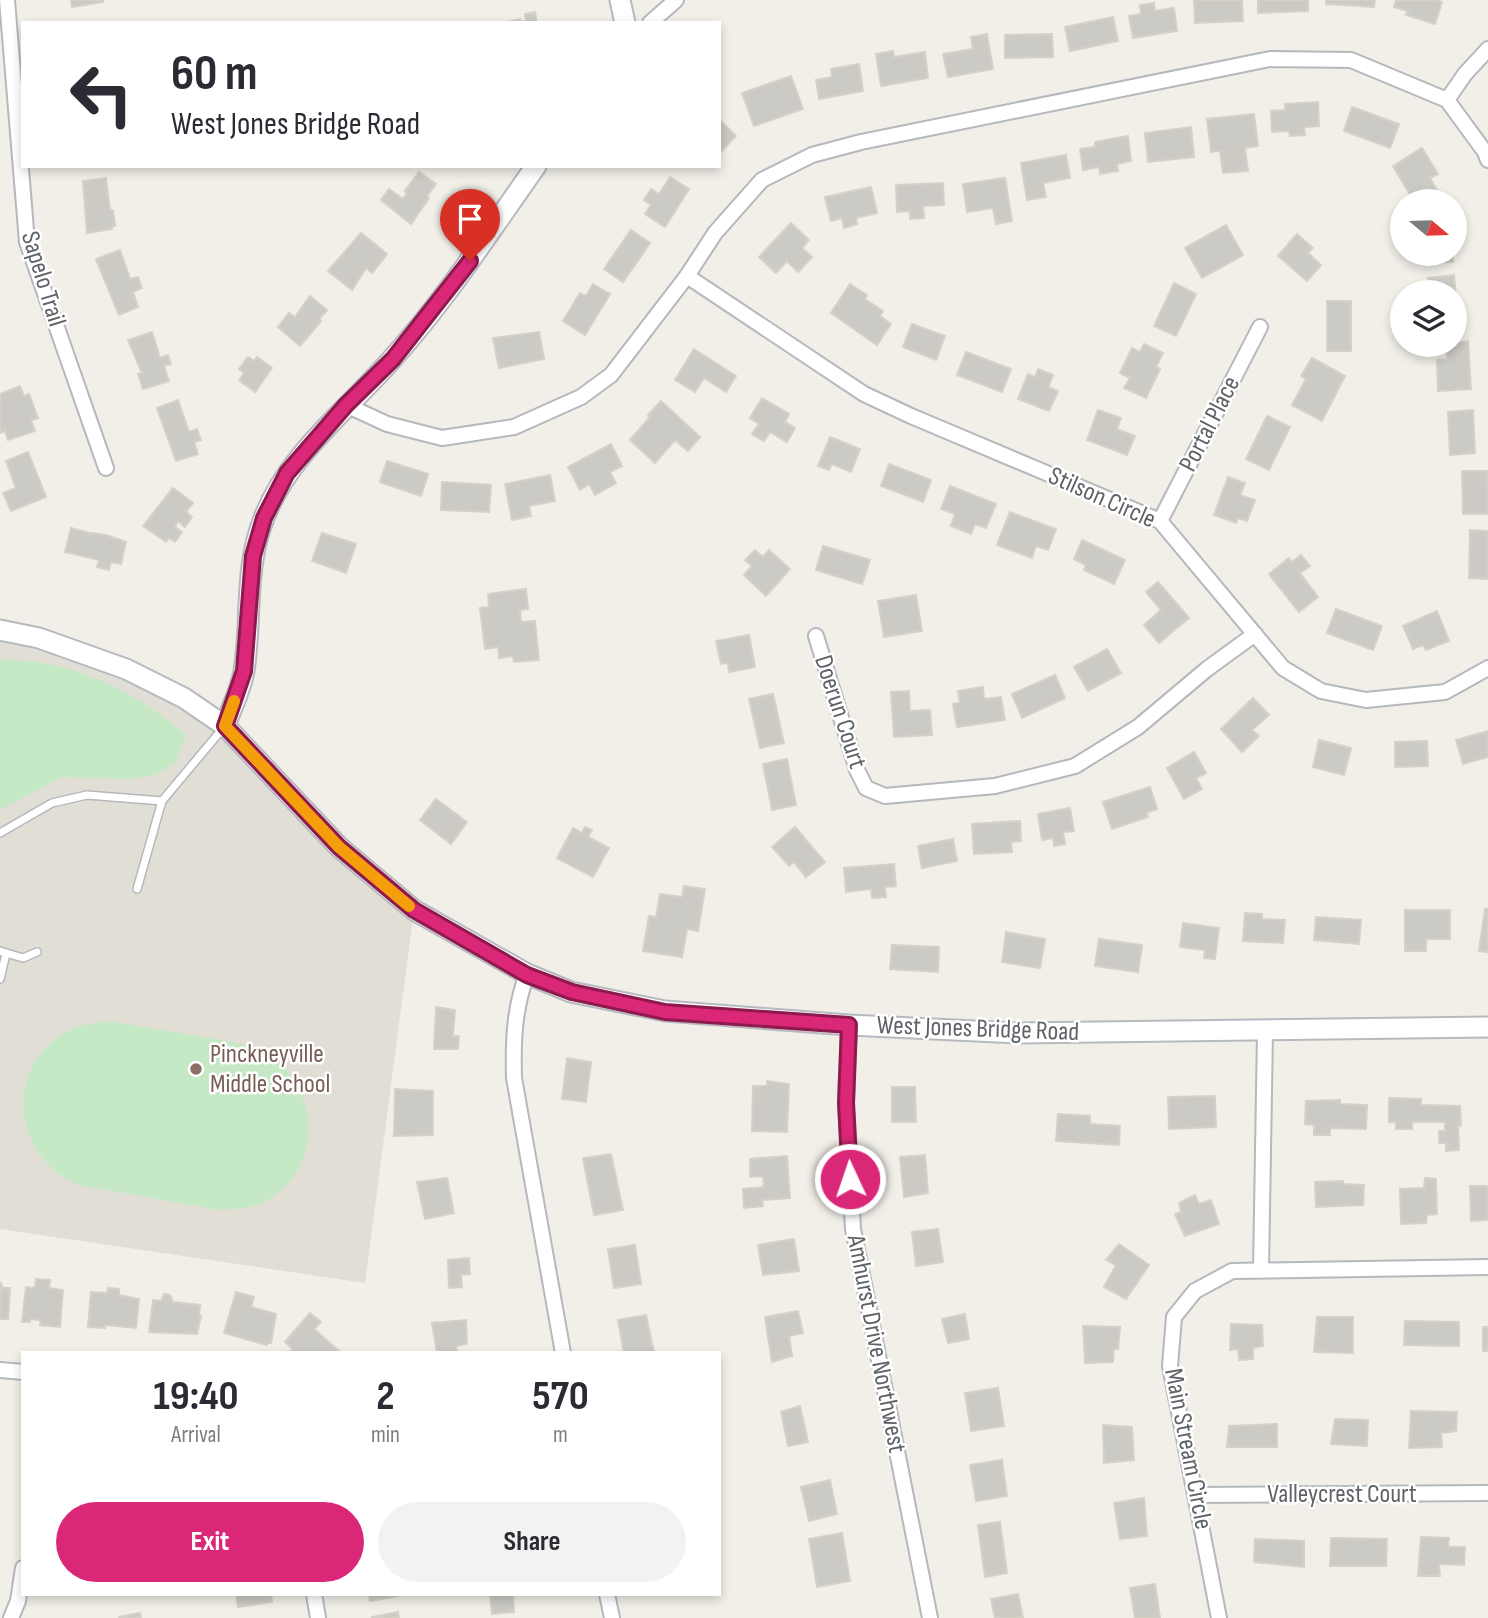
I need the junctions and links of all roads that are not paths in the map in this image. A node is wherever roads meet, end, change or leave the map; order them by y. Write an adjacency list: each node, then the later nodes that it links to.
1 (7, 0): 13 (street, Sapelo Trail)
2 (620, 0): 4 (street)
3 (677, 0): 5 (street)
4 (625, 21)
5 (652, 21)
6 (1488, 49): 7 (street)
7 (1447, 100): 8 (street); 10 (street)
8 (1488, 160)
9 (535, 168): 12 (street)
10 (687, 275): 12 (street); 14 (street, Stilson Circle)
11 (1260, 327): 14 (street, Portal Place)
12 (346, 405): 19 (street)
13 (106, 468)
14 (1160, 520): 16 (street, Stilson Circle)
15 (0, 630): 19 (street, West Jones Bridge Road)
16 (1255, 634): 17 (street, Doerun Court); 18 (street, Stilson Circle)
17 (816, 636)
18 (1488, 668)
19 (225, 726): 20 (lane); 25 (street, West Jones Bridge Road)
20 (162, 801): 21 (lane); 22 (lane)
21 (0, 832)
22 (137, 889)
23 (37, 952): 24 (lane)
24 (3, 953): 26 (lane)
25 (527, 975): 27 (street, West Jones Bridge Road); 32 (street)
26 (0, 979)
27 (849, 1025): 29 (street, West Jones Bridge Road); 44 (street, Amhurst Drive Northwest)
28 (1488, 1027): 29 (street, West Jones Bridge Road)
29 (1265, 1031): 31 (street)
30 (1488, 1267): 31 (street, Main Stream Circle)
31 (1261, 1270): 36 (street, Main Stream Circle)
32 (563, 1351)
33 (0, 1370): 34 (street)
34 (21, 1371)
35 (1488, 1493): 36 (street, Valleycrest Court)
36 (1197, 1495): 45 (street, Main Stream Circle)
37 (21, 1581): 41 (street)
38 (314, 1596): 42 (street)
39 (607, 1596): 43 (street)
40 (0, 1614): 41 (street)
41 (11, 1618)
42 (318, 1618)
43 (612, 1618)
44 (930, 1618)
45 (1219, 1618)

